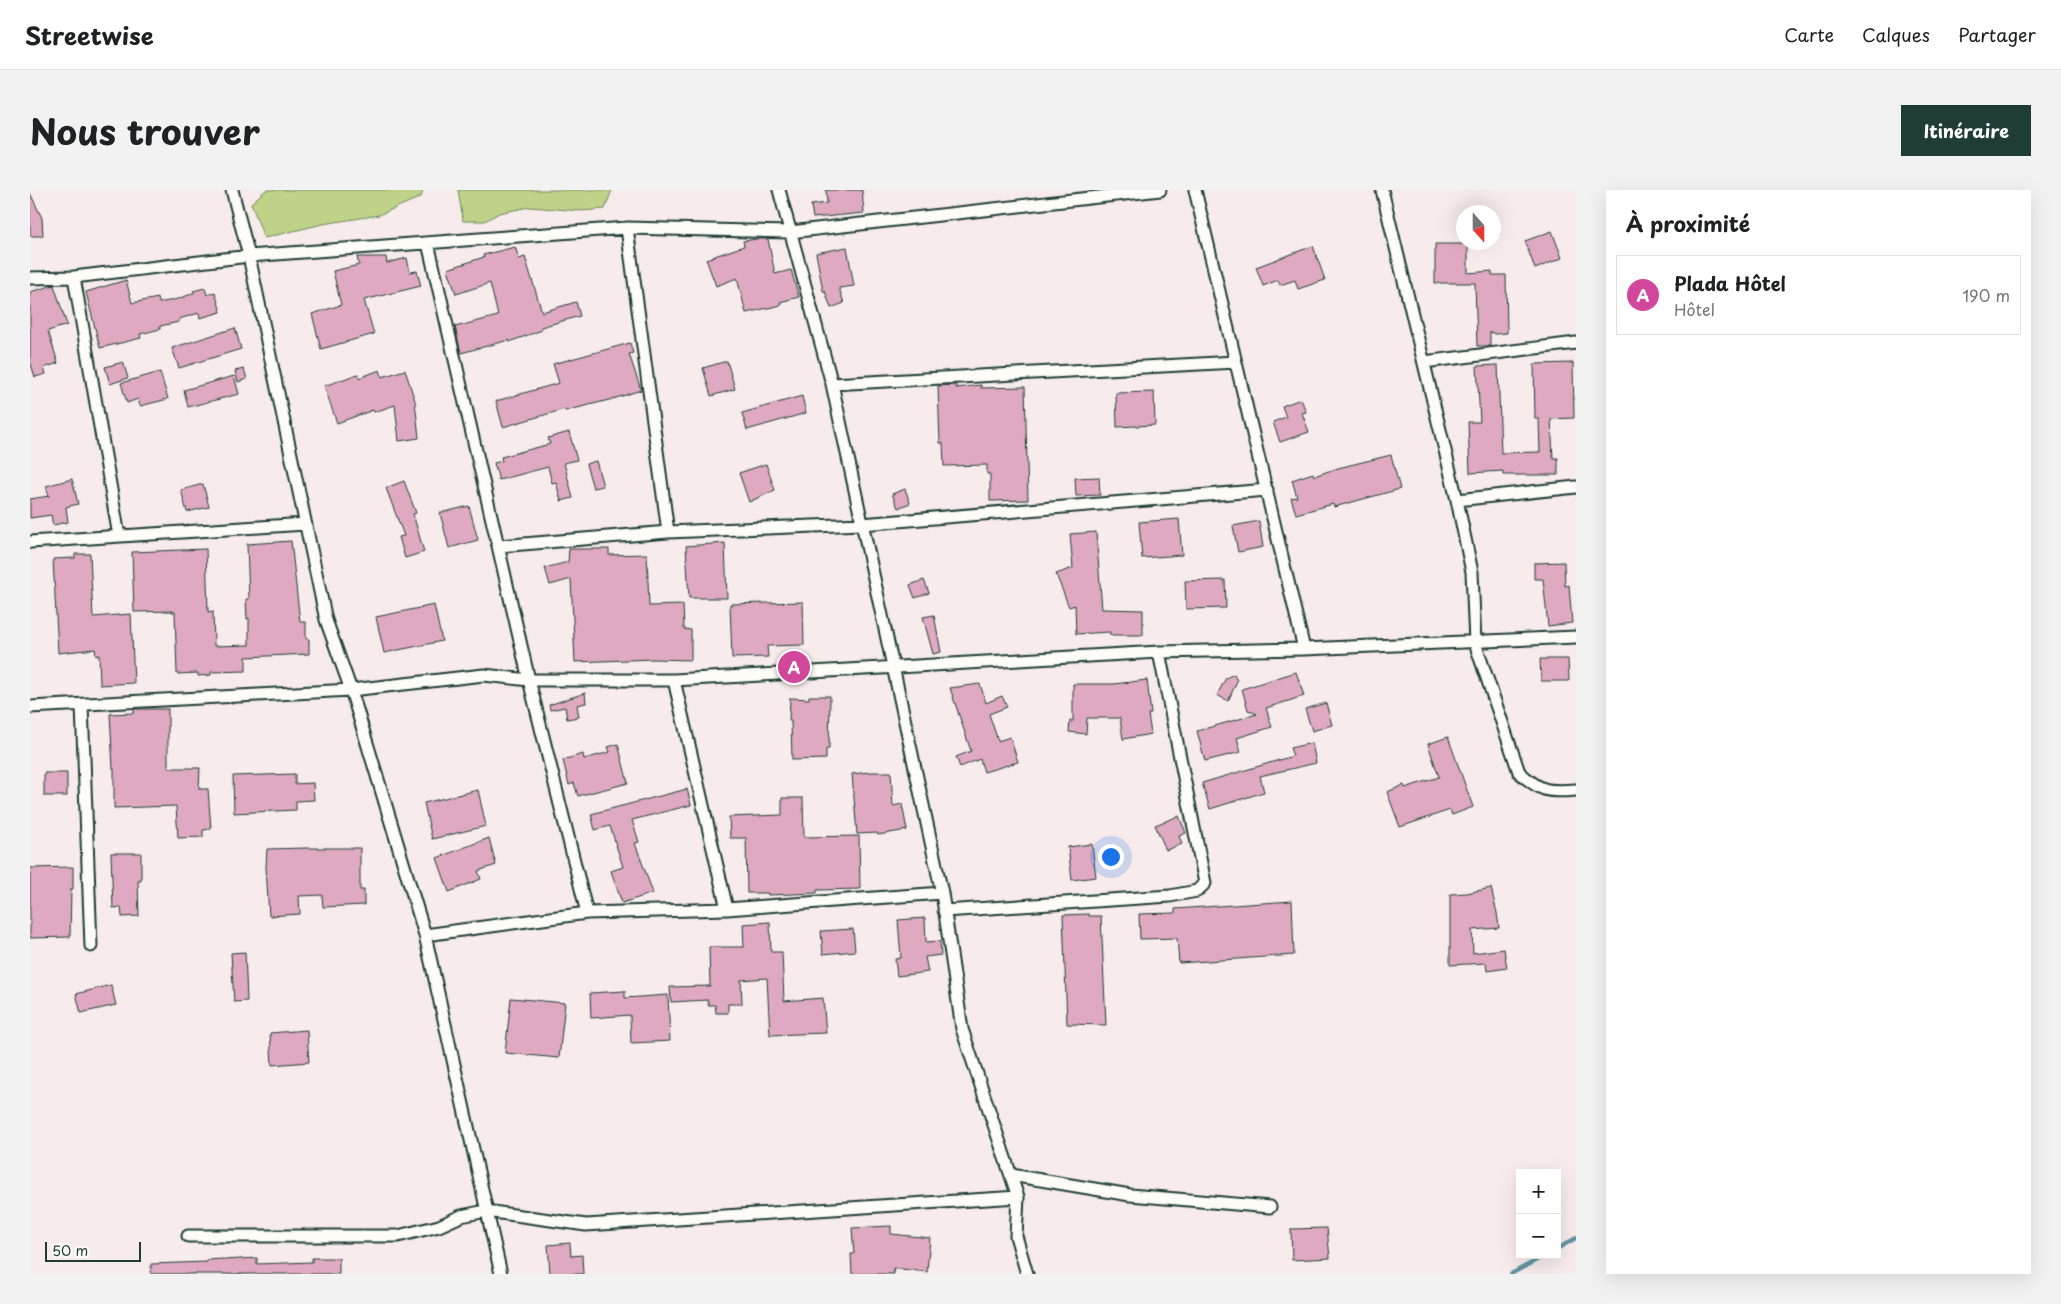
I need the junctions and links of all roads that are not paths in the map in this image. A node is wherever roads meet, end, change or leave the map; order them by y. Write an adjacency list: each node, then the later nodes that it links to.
1 (232, 190): 9 (street)
2 (779, 190): 7 (street)
3 (1160, 190): 7 (street)
4 (1195, 190): 13 (street)
5 (1382, 190): 14 (street)
6 (627, 228): 7 (street); 8 (street); 21 (street)
7 (790, 232): 15 (street)
8 (428, 244): 9 (street); 24 (street)
9 (249, 256): 10 (street); 19 (street)
10 (74, 277): 11 (street); 22 (street)
11 (30, 278)
12 (1576, 343): 14 (street)
13 (1236, 362): 15 (street); 17 (street)
14 (1424, 362): 18 (street)
15 (832, 384): 20 (street)
16 (1576, 487): 18 (street)
17 (1267, 490): 20 (street); 27 (street)
18 (1457, 500): 26 (street)
19 (305, 524): 22 (street); 32 (street)
20 (862, 524): 21 (street); 29 (street)
21 (668, 532): 24 (street)
22 (119, 536): 23 (street)
23 (30, 542)
24 (499, 546): 30 (street)
25 (1576, 637): 26 (street)
26 (1475, 643): 27 (street); 35 (street)
27 (1304, 649): 28 (street)
28 (1159, 652): 29 (street); 38 (street)
29 (893, 668): 31 (street); 36 (street)
30 (529, 680): 31 (street); 32 (street); 39 (street)
31 (674, 680): 37 (street)
32 (351, 690): 33 (street); 40 (street)
33 (82, 705): 34 (street); 41 (street)
34 (30, 707)
35 (1576, 790)
36 (942, 893): 37 (street); 38 (street)
37 (727, 910): 39 (street)
38 (944, 911): 42 (street)
39 (587, 913): 40 (street)
40 (425, 935): 45 (street)
41 (91, 946)
42 (1011, 1175): 43 (street); 44 (street)
43 (1018, 1197): 45 (street); 48 (street)
44 (1270, 1207)
45 (486, 1211): 46 (street); 47 (street)
46 (188, 1236)
47 (501, 1274)
48 (1027, 1274)

